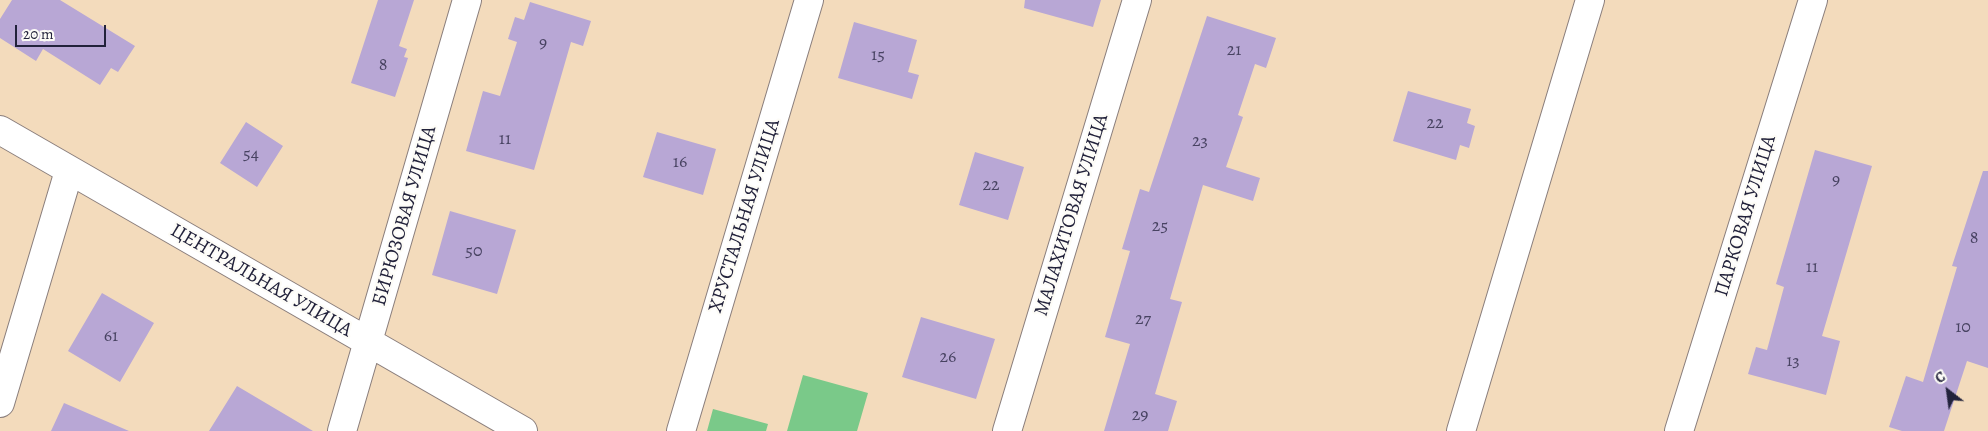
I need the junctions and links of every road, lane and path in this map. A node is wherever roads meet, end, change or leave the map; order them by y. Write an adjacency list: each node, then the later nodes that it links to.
1 (467, 0): 8 (street, БИРЮЗОВАЯ УЛИЦА)
2 (809, 0): 12 (street, ХРУСТАЛЬНАЯ УЛИЦА)
3 (1137, 0): 13 (street, МАЛАХИТОВАЯ УЛИЦА)
4 (1590, 0): 14 (street)
5 (1813, 0): 15 (street, ПАРКОВАЯ УЛИЦА)
6 (0, 130): 7 (street, ЦЕНТРАЛЬНАЯ УЛИЦА)
7 (69, 171): 8 (street, ЦЕНТРАЛЬНАЯ УЛИЦА); 9 (street)
8 (368, 342): 10 (street, БИРЮЗОВАЯ УЛИЦА); 11 (street, ЦЕНТРАЛЬНАЯ УЛИЦА)
9 (0, 403)
10 (342, 431)
11 (523, 431)
12 (681, 431)
13 (1007, 431)
14 (1461, 431)
15 (1679, 431)

